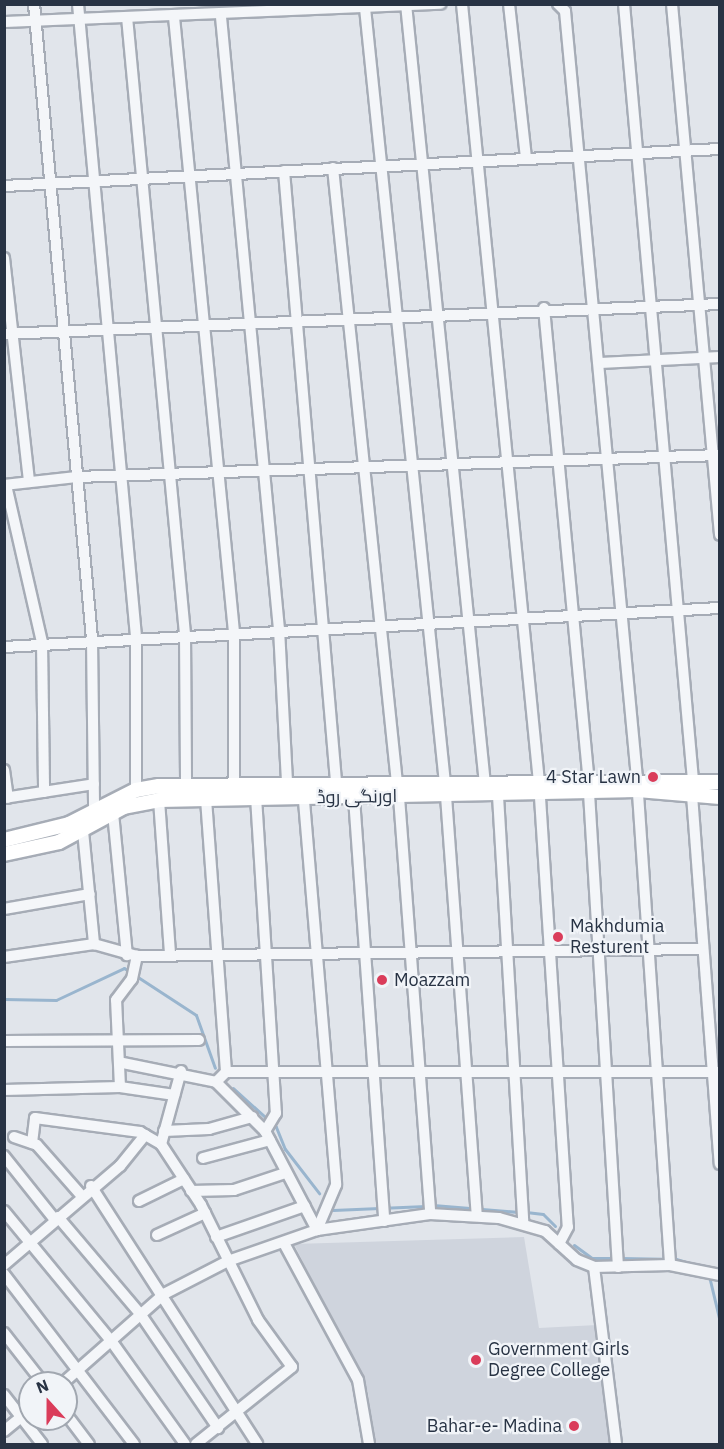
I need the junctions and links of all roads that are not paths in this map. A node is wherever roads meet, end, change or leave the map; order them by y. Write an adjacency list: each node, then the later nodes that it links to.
1 (34, 4): 16 (street)
2 (78, 4): 12 (street)
3 (441, 4): 9 (street)
4 (462, 4): 23 (street)
5 (509, 4): 22 (street)
6 (558, 4): 21 (street)
7 (624, 4): 20 (street)
8 (672, 4): 19 (street)
9 (406, 6): 10 (street); 24 (street)
10 (365, 8): 11 (street); 25 (street)
11 (247, 10): 15 (street)
12 (79, 17): 13 (street); 16 (street); 31 (street)
13 (127, 17): 14 (street); 30 (street)
14 (174, 17): 15 (street); 29 (street)
15 (221, 17): 28 (street)
16 (36, 20): 17 (street); 32 (street)
17 (4, 22)
18 (720, 149): 19 (street)
19 (684, 151): 20 (street); 35 (street)
20 (638, 153): 21 (street); 37 (street)
21 (579, 157): 22 (street); 38 (street)
22 (526, 159): 23 (street)
23 (477, 161): 24 (street); 40 (street)
24 (423, 164): 25 (street); 42 (street)
25 (380, 165): 26 (street); 41 (street)
26 (333, 168): 27 (street); 43 (street)
27 (284, 171): 28 (street); 44 (street)
28 (235, 174): 29 (street); 45 (street)
29 (190, 177): 30 (street); 46 (street)
30 (141, 179): 31 (street); 47 (street)
31 (92, 182): 32 (street); 48 (street)
32 (51, 184): 33 (street); 49 (street)
33 (4, 186)
34 (4, 258): 50 (street)
35 (699, 304): 36 (street); 37 (street); 52 (street)
36 (720, 304)
37 (651, 305): 38 (street); 53 (street)
38 (594, 306): 39 (street); 54 (street)
39 (544, 308): 40 (street); 58 (street)
40 (492, 311): 42 (street); 59 (street)
41 (396, 314): 42 (street); 43 (street); 60 (street)
42 (439, 314): 61 (street)
43 (348, 316): 44 (street); 62 (street)
44 (297, 318): 45 (street); 63 (street)
45 (248, 320): 46 (street); 64 (street)
46 (204, 322): 47 (street); 65 (street)
47 (154, 324): 48 (street); 66 (street)
48 (104, 326): 49 (street); 67 (street)
49 (64, 329): 50 (street); 68 (street)
50 (9, 334): 69 (street)
51 (720, 357): 52 (street)
52 (704, 358): 53 (street); 55 (street)
53 (657, 360): 54 (street); 56 (street)
54 (600, 363): 57 (street)
55 (716, 455): 56 (street); 71 (street)
56 (665, 457): 57 (street); 73 (street)
57 (608, 459): 58 (street); 74 (street)
58 (558, 462): 59 (street); 75 (street)
59 (508, 464): 61 (street); 76 (street)
60 (409, 466): 61 (street); 62 (street); 77 (street)
61 (454, 466): 78 (street)
62 (363, 468): 63 (street); 79 (street)
63 (310, 470): 64 (street); 80 (street)
64 (263, 471): 65 (street); 81 (street)
65 (219, 472): 66 (street); 82 (street)
66 (172, 474): 67 (street); 83 (street)
67 (119, 476): 68 (street); 84 (street)
68 (77, 477): 69 (street); 85 (street)
69 (28, 482): 70 (street)
70 (5, 485): 86 (street)
71 (720, 535)
72 (720, 608): 73 (street)
73 (678, 611): 74 (street); 99 (street)
74 (621, 614): 75 (street); 95 (street)
75 (573, 616): 76 (street); 97 (street)
76 (523, 619): 78 (street); 98 (street)
77 (427, 623): 78 (street); 79 (street); 102 (street)
78 (468, 623): 94 (street)
79 (380, 625): 80 (street); 101 (street)
80 (323, 627): 81 (street); 89 (street)
81 (279, 629): 82 (street); 90 (street)
82 (234, 632): 83 (street); 92 (street)
83 (185, 634): 84 (street); 96 (street)
84 (136, 637): 85 (street); 100 (street)
85 (92, 639): 86 (street); 93 (street)
86 (42, 642): 87 (street); 104 (street)
87 (4, 647)
88 (4, 770): 108 (street)
89 (336, 781): 101 (main road, اورنگی روڈ); 103 (main road, اورنگی روڈ)
90 (287, 782): 92 (main road, اورنگی روڈ); 103 (main road, اورنگی روڈ)
91 (720, 782): 99 (main road, اورنگی روڈ)
92 (234, 783): 96 (main road, اورنگی روڈ)
93 (94, 784): 104 (street); 112 (street)
94 (485, 784): 98 (main road, اورنگی روڈ); 102 (main road, اورنگی روڈ)
95 (638, 784): 97 (main road, اورنگی روڈ); 99 (main road, اورنگی روڈ); 120 (street)
96 (186, 785): 100 (main road, اورنگی روڈ)
97 (589, 786): 98 (main road, اورنگی روڈ); 124 (street)
98 (540, 788): 105 (main road, اورنگی روڈ); 123 (street)
99 (692, 788): 107 (main road, اورنگی روڈ); 121 (street)
100 (136, 790): 112 (main road, اورنگی روڈ)
101 (398, 790): 102 (main road, اورنگی روڈ); 109 (main road, اورنگی روڈ); 125 (street)
102 (446, 790): 105 (main road, اورنگی روڈ); 126 (street)
103 (304, 791): 106 (main road, اورنگی روڈ); 109 (main road, اورنگی روڈ); 128 (street)
104 (44, 792): 108 (street)
105 (498, 796): 122 (street)
106 (255, 797): 110 (main road, اورنگی روڈ); 130 (street)
107 (720, 797)
108 (6, 798)
109 (354, 798): 127 (street)
110 (206, 799): 111 (main road, اورنگی روڈ); 131 (street)
111 (159, 800): 113 (main road, اورنگی روڈ); 129 (street)
112 (94, 812): 115 (main road, اورنگی روڈ)
113 (113, 813): 114 (main road, اورنگی روڈ); 133 (street)
114 (84, 831): 116 (main road, اورنگی روڈ); 117 (street)
115 (4, 840)
116 (4, 854)
117 (90, 894): 118 (street); 119 (street)
118 (4, 909)
119 (94, 944): 132 (street); 133 (street)
120 (650, 949): 121 (street); 124 (street); 143 (street)
121 (701, 949): 140 (street)
122 (508, 950): 123 (street); 126 (street); 145 (street)
123 (550, 950): 124 (street); 141 (street)
124 (600, 950): 142 (street)
125 (409, 951): 126 (street); 127 (street); 148 (street)
126 (457, 951): 149 (street)
127 (365, 952): 128 (street); 144 (street)
128 (317, 953): 130 (street); 147 (street)
129 (170, 954): 131 (street); 133 (street)
130 (266, 954): 131 (street); 146 (street)
131 (217, 955): 139 (street)
132 (4, 957)
133 (133, 958): 136 (street)
134 (198, 1040): 136 (street)
135 (4, 1041): 136 (street)
136 (120, 1041): 137 (street)
137 (123, 1063): 138 (street); 151 (street)
138 (181, 1071): 150 (street); 153 (street)
139 (226, 1072): 146 (street); 150 (street)
140 (716, 1072): 143 (street); 163 (street)
141 (558, 1073): 142 (street); 145 (street); 182 (street)
142 (608, 1073): 143 (street); 185 (street)
143 (659, 1073): 184 (street)
144 (371, 1074): 147 (street); 148 (street); 174 (street)
145 (516, 1074): 149 (street); 176 (street)
146 (274, 1075): 147 (street); 156 (street)
147 (323, 1075): 178 (street)
148 (416, 1075): 149 (street); 171 (street)
149 (466, 1075): 172 (street)
150 (216, 1082): 154 (street)
151 (120, 1087): 152 (street); 153 (street)
152 (4, 1090)
153 (174, 1095): 155 (street)
154 (252, 1117): 155 (street); 156 (street)
155 (164, 1131): 160 (street)
156 (268, 1132): 162 (street); 164 (street)
157 (145, 1135): 159 (street); 160 (street); 166 (street)
158 (14, 1137): 159 (street)
159 (32, 1143): 168 (street)
160 (161, 1144): 165 (street)
161 (4, 1156): 177 (street)
162 (203, 1158)
163 (720, 1164)
164 (285, 1173): 167 (street); 170 (street)
165 (184, 1179): 167 (street); 169 (street)
166 (91, 1186): 168 (street); 191 (street)
167 (191, 1191): 175 (street)
168 (81, 1195): 177 (street)
169 (139, 1202)
170 (304, 1206): 178 (street); 180 (street)
171 (429, 1207): 172 (street); 174 (street)
172 (477, 1209): 176 (street)
173 (4, 1211): 181 (street)
174 (384, 1213): 178 (street)
175 (205, 1214): 179 (street); 180 (street)
176 (523, 1214): 182 (street)
177 (57, 1218): 181 (street); 192 (street)
178 (317, 1230): 183 (street)
179 (157, 1235)
180 (216, 1237): 186 (street)
181 (31, 1242): 187 (street); 194 (street)
182 (559, 1244): 188 (street)
183 (285, 1245): 186 (street); 210 (street)
184 (670, 1259): 185 (street); 190 (street)
185 (619, 1260): 188 (street)
186 (228, 1261): 191 (street); 200 (street)
187 (4, 1265)
188 (594, 1267): 211 (street)
189 (4, 1274): 195 (street)
190 (720, 1275)
191 (163, 1295): 192 (street); 200 (street)
192 (141, 1316): 194 (street); 202 (street)
193 (4, 1333): 196 (street)
194 (112, 1342): 195 (street); 207 (street)
195 (79, 1369): 197 (street); 206 (street)
196 (34, 1371)
197 (77, 1371)
198 (4, 1395): 199 (street)
199 (18, 1407)
200 (239, 1412): 202 (street); 209 (street)
201 (18, 1420): 204 (street)
202 (218, 1428): 208 (street)
203 (78, 1430): 205 (street)
204 (4, 1431)
205 (88, 1444)
206 (134, 1444)
207 (185, 1444)
208 (196, 1444)
209 (257, 1444)
210 (369, 1444)
211 (616, 1444)

